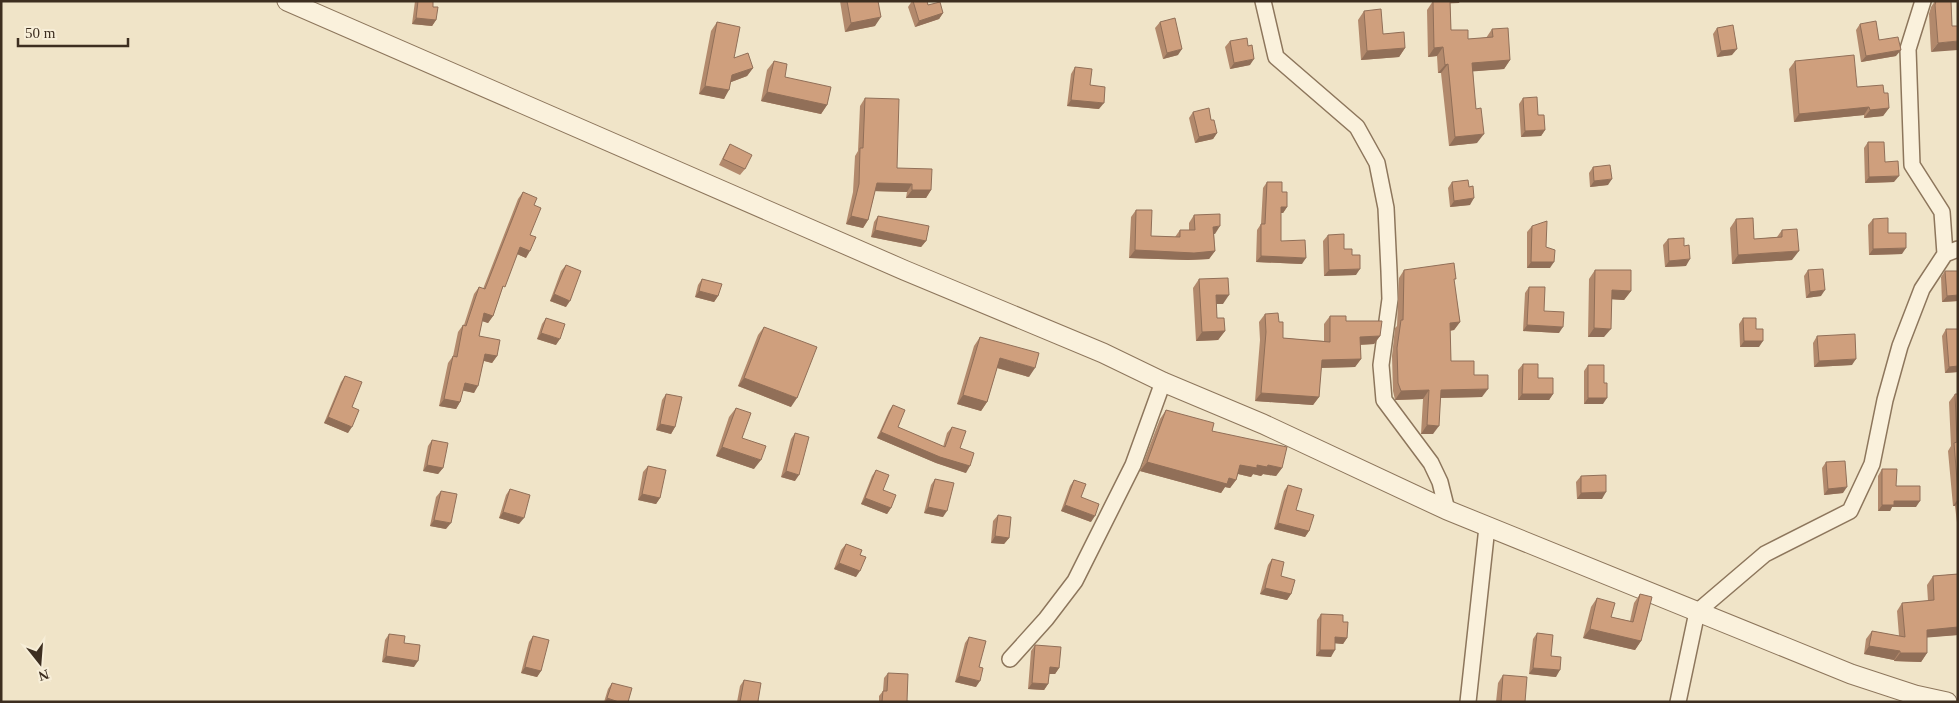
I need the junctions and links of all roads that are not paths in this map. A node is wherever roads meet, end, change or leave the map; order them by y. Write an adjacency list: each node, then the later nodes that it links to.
1 (286, 1): 5 (street)
2 (1263, 1): 6 (street)
3 (1923, 1): 4 (street)
4 (1951, 252): 8 (street)
5 (1163, 382): 6 (street); 9 (street)
6 (1447, 510): 7 (street)
7 (1487, 527): 8 (street); 10 (street)
8 (1696, 612): 11 (street); 12 (street)
9 (1010, 658)
10 (1468, 702)
11 (1678, 702)
12 (1947, 702)

